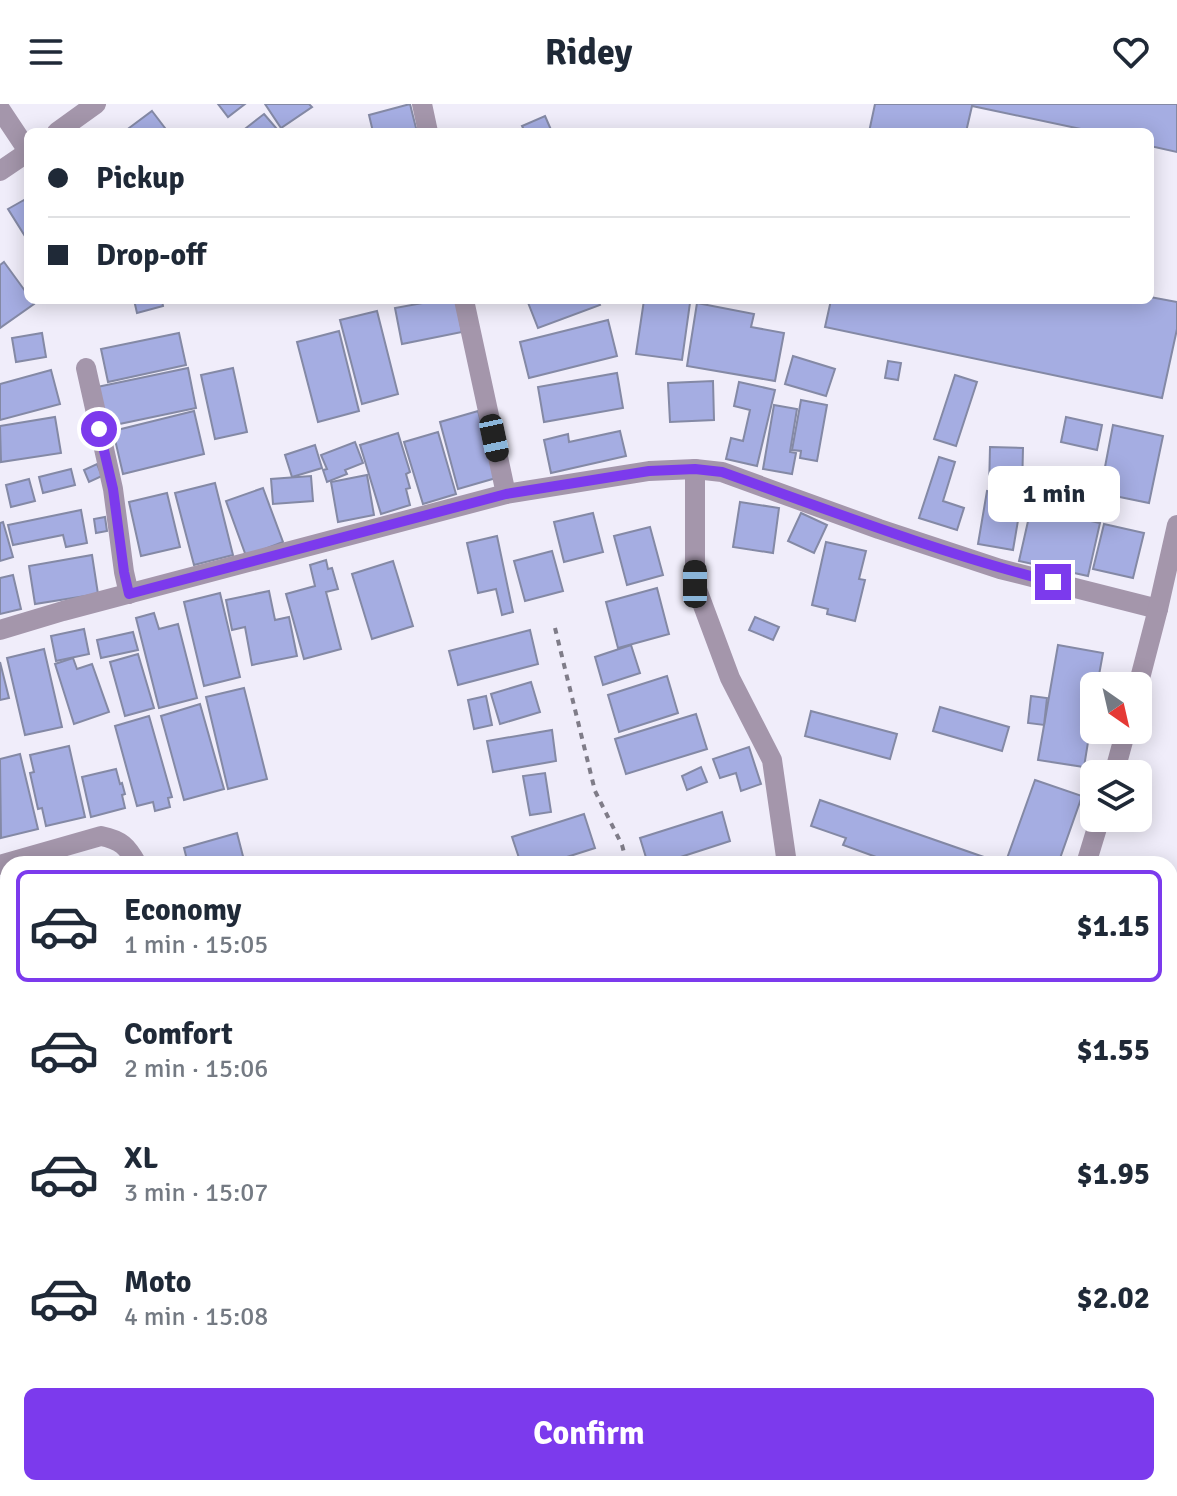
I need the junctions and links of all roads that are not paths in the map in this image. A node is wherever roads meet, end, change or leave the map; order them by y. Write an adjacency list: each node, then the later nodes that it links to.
1 (96, 104): 4 (street)
2 (422, 104): 5 (street)
3 (0, 109): 6 (street)
4 (63, 128)
5 (427, 128)
6 (24, 146)
7 (24, 155): 8 (street)
8 (0, 171)
9 (465, 304): 12 (street)
10 (86, 368): 14 (street)
11 (695, 469): 12 (street); 15 (street); 21 (street)
12 (506, 494): 14 (street)
13 (1177, 525): 15 (street)
14 (129, 594): 16 (street)
15 (1158, 609): 17 (street)
16 (0, 630)
17 (1142, 672)
18 (1096, 832): 22 (street)
19 (31, 856): 20 (street)
20 (132, 856)
21 (786, 856)
22 (1088, 856)

